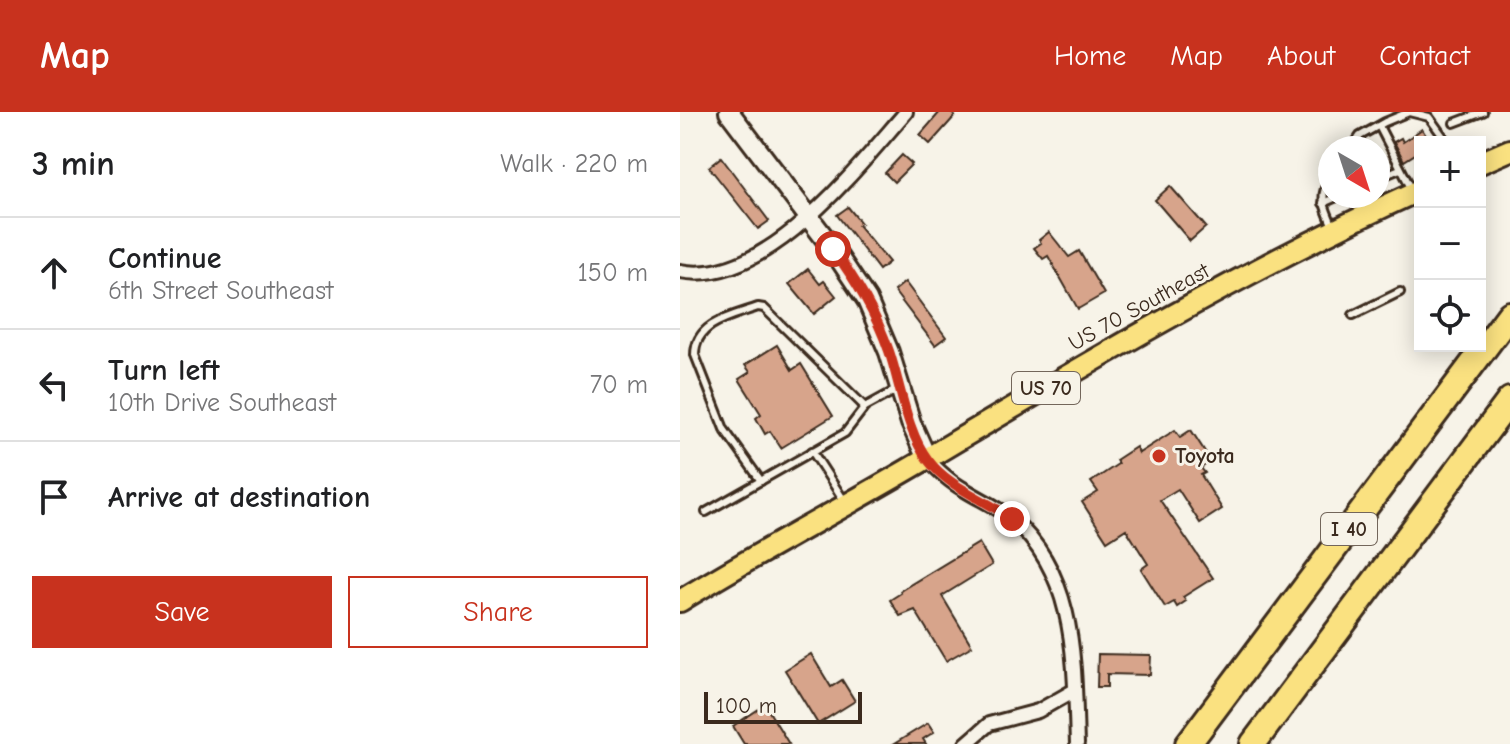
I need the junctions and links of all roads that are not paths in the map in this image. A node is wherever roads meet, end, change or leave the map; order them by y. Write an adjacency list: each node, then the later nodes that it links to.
1 (729, 112): 17 (street)
2 (906, 112): 17 (street)
3 (1483, 112): 4 (lane)
4 (1454, 123)
5 (1379, 126): 6 (lane); 7 (lane); 10 (lane)
6 (1360, 136)
7 (1443, 136)
8 (1510, 150): 9 (main road)
9 (1486, 160)
10 (1400, 169): 11 (lane); 12 (lane)
11 (1390, 173)
12 (1414, 187)
13 (1414, 192): 14 (main road, US 70 Southeast / US 70)
14 (1390, 199)
15 (1325, 208): 18 (lane)
16 (1368, 208): 18 (main road, US 70 Southeast / US 70)
17 (809, 217): 19 (street); 23 (street)
18 (1335, 230): 27 (main road, US 70 Southeast / US 70)
19 (680, 271)
20 (1400, 292): 22 (lane)
21 (1510, 314): 35 (highway, I 40)
22 (1353, 315)
23 (901, 387): 25 (lane); 27 (street)
24 (1510, 400): 36 (highway, I 40)
25 (865, 407): 26 (lane); 28 (lane)
26 (812, 451): 28 (lane); 29 (lane)
27 (927, 459): 29 (main road, US 70 Southeast / US 70); 32 (street)
28 (761, 481): 30 (lane)
29 (847, 505): 31 (main road, US 70 Southeast / US 70)
30 (706, 512)
31 (680, 601)
32 (1075, 690): 33 (street); 34 (street)
33 (966, 744)
34 (1077, 744)
35 (1188, 744)
36 (1253, 744)

